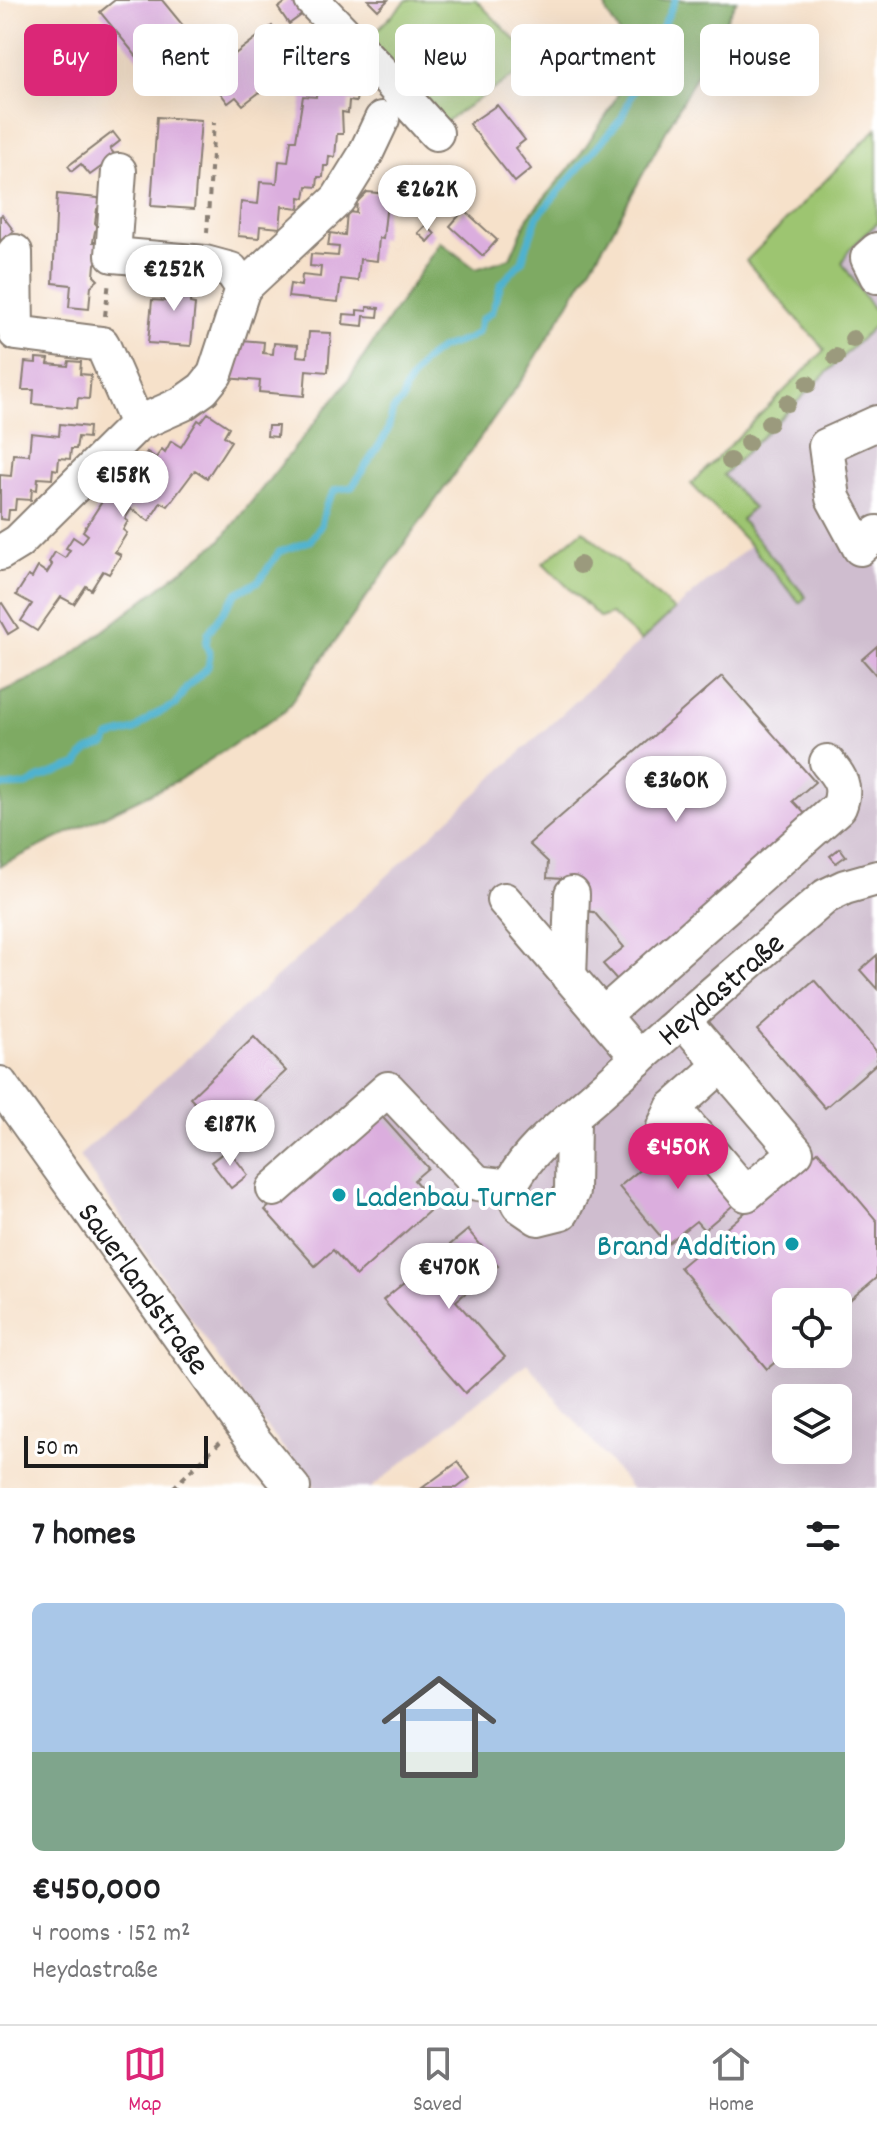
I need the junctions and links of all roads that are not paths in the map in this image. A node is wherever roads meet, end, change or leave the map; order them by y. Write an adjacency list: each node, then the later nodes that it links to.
1 (312, 0): 3 (street)
2 (382, 119): 8 (street)
3 (436, 133)
4 (119, 171): 8 (street)
5 (877, 250): 7 (street)
6 (15, 252): 10 (street)
7 (877, 276)
8 (243, 288): 10 (street)
9 (877, 423): 11 (street)
10 (137, 424): 12 (street)
11 (877, 533)
12 (0, 553)
13 (827, 762): 18 (street)
14 (877, 878): 19 (street, Heydastraße)
15 (563, 887): 17 (street)
16 (504, 900): 17 (street)
17 (561, 967): 18 (street)
18 (603, 1015): 20 (street)
19 (683, 1020): 20 (street, Heydastraße); 21 (street)
20 (639, 1058): 23 (street, Heydastraße)
21 (721, 1065): 21 (street)
22 (0, 1084): 26 (street, Sauerlandstraße)
23 (573, 1117): 24 (street, Heydastraße); 24 (street)
24 (510, 1187): 25 (street)
25 (274, 1189)
26 (293, 1488)

